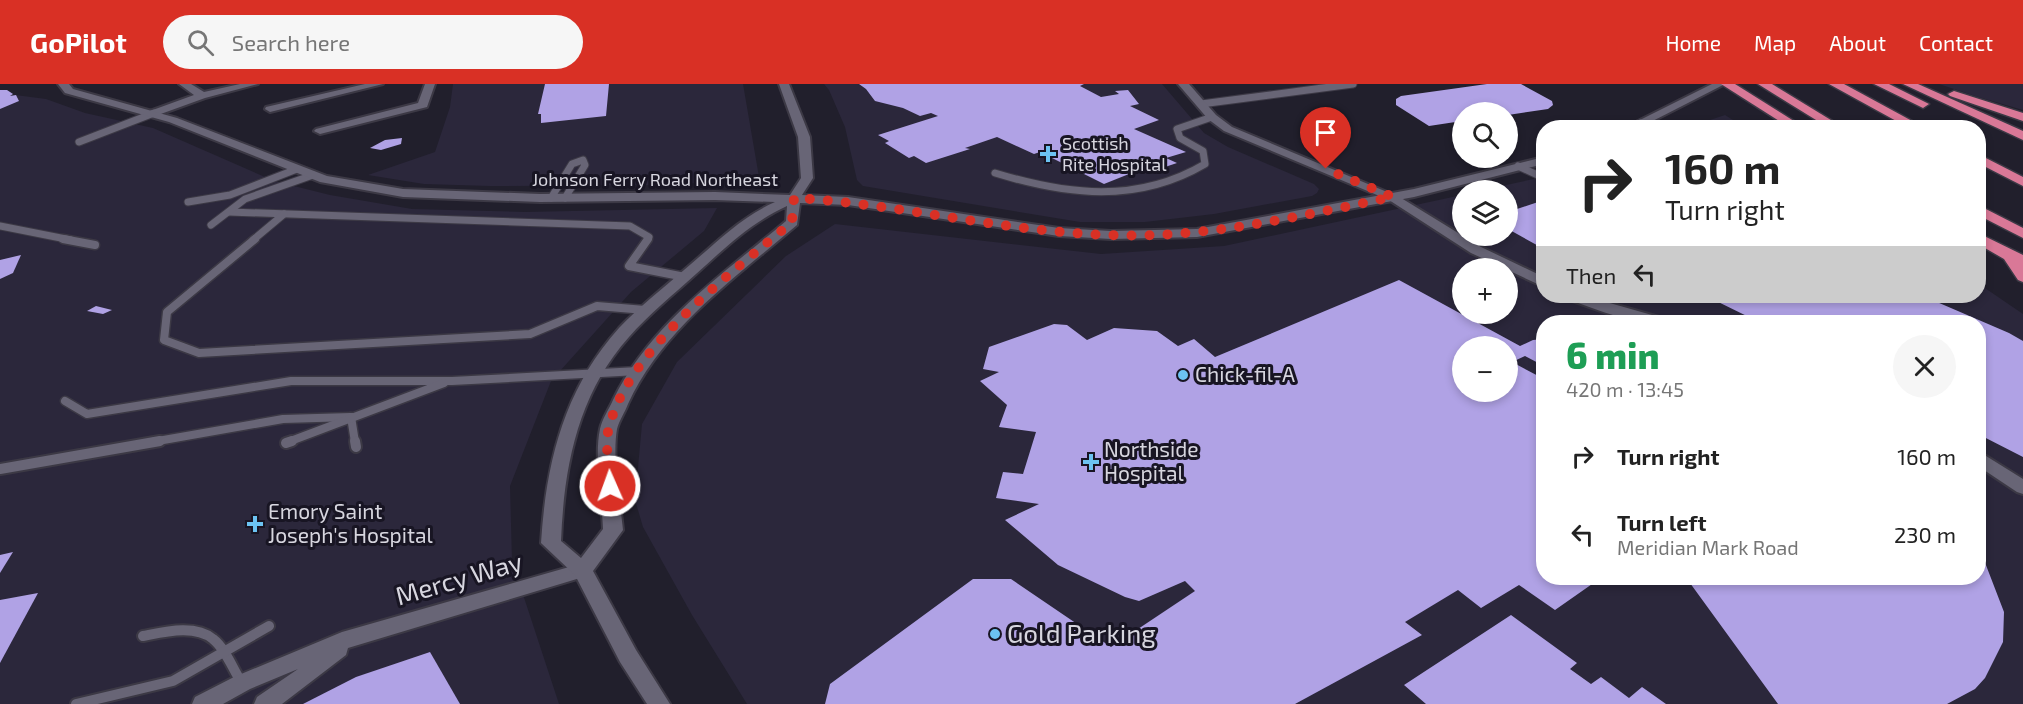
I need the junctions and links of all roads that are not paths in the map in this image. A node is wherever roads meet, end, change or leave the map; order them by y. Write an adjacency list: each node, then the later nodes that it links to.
1 (63, 84): 21 (main road, Johnson Ferry Road Northeast)
2 (184, 84): 17 (main road)
3 (253, 84): 17 (main road)
4 (378, 84): 19 (main road)
5 (429, 84): 28 (main road)
6 (783, 84): 46 (main road)
7 (1183, 84): 18 (main road)
8 (1353, 84): 16 (lane)
9 (1720, 84): 24 (main road)
10 (1727, 84): 25 (highway)
11 (1764, 84): 26 (highway)
12 (1835, 84): 27 (highway)
13 (1880, 84): 20 (highway)
14 (1909, 84): 30 (highway)
15 (1926, 84): 23 (highway)
16 (1335, 85): 18 (lane)
17 (202, 96): 21 (main road)
18 (1201, 104): 22 (main road)
19 (270, 109)
20 (1938, 111)
21 (154, 113): 31 (lane); 37 (main road, Johnson Ferry Road Northeast)
22 (1212, 117): 38 (lane); 43 (main road)
23 (2023, 117)
24 (1645, 120)
25 (1786, 120)
26 (1825, 120)
27 (1904, 120)
28 (320, 131)
29 (1986, 134): 32 (highway)
30 (2023, 136)
31 (79, 142)
32 (2023, 150)
33 (1536, 162): 35 (main road, Johnson Ferry Road Northeast)
34 (1986, 163): 41 (highway)
35 (1518, 166): 39 (lane)
36 (1510, 168): 43 (main road, Johnson Ferry Road Northeast)
37 (297, 169): 40 (main road, Johnson Ferry Road Northeast); 42 (lane)
38 (995, 172)
39 (1536, 174)
40 (313, 175): 44 (main road, Johnson Ferry Road Northeast); 47 (lane)
41 (2023, 182)
42 (230, 195): 47 (lane); 48 (lane)
43 (1393, 197): 46 (main road, Johnson Ferry Road Northeast); 60 (main road)
44 (551, 198): 45 (main road, Johnson Ferry Road Northeast); 45 (lane)
45 (565, 198): 46 (main road, Johnson Ferry Road Northeast)
46 (794, 198): 58 (main road); 64 (main road)
47 (245, 199): 49 (lane)
48 (188, 202)
49 (229, 212): 51 (lane); 52 (lane)
50 (1986, 213): 54 (highway)
51 (284, 214): 58 (lane); 62 (lane)
52 (211, 225)
53 (0, 226): 56 (lane)
54 (2023, 234)
55 (1986, 241): 57 (highway)
56 (95, 245)
57 (2016, 258): 59 (highway)
58 (685, 277): 62 (main road)
59 (2023, 277)
60 (1536, 279)
61 (1592, 303): 63 (main road)
62 (645, 310): 65 (main road)
63 (1635, 315)
64 (638, 371): 65 (lane); 74 (main road)
65 (593, 374): 66 (lane); 74 (main road)
66 (452, 381): 67 (lane); 68 (lane)
67 (65, 401)
68 (351, 417): 69 (lane); 70 (lane); 72 (lane)
69 (286, 443)
70 (356, 447)
71 (1986, 463): 73 (main road)
72 (0, 469)
73 (2023, 488)
74 (583, 570): 77 (main road, Mercy Way); 83 (main road)
75 (269, 626): 78 (lane)
76 (142, 636): 78 (lane)
77 (350, 638): 79 (main road, Mercy Way); 82 (main road)
78 (222, 654): 79 (lane); 80 (lane)
79 (242, 683): 81 (main road, Mercy Way)
80 (76, 704)
81 (202, 704)
82 (265, 704)
83 (659, 704)

